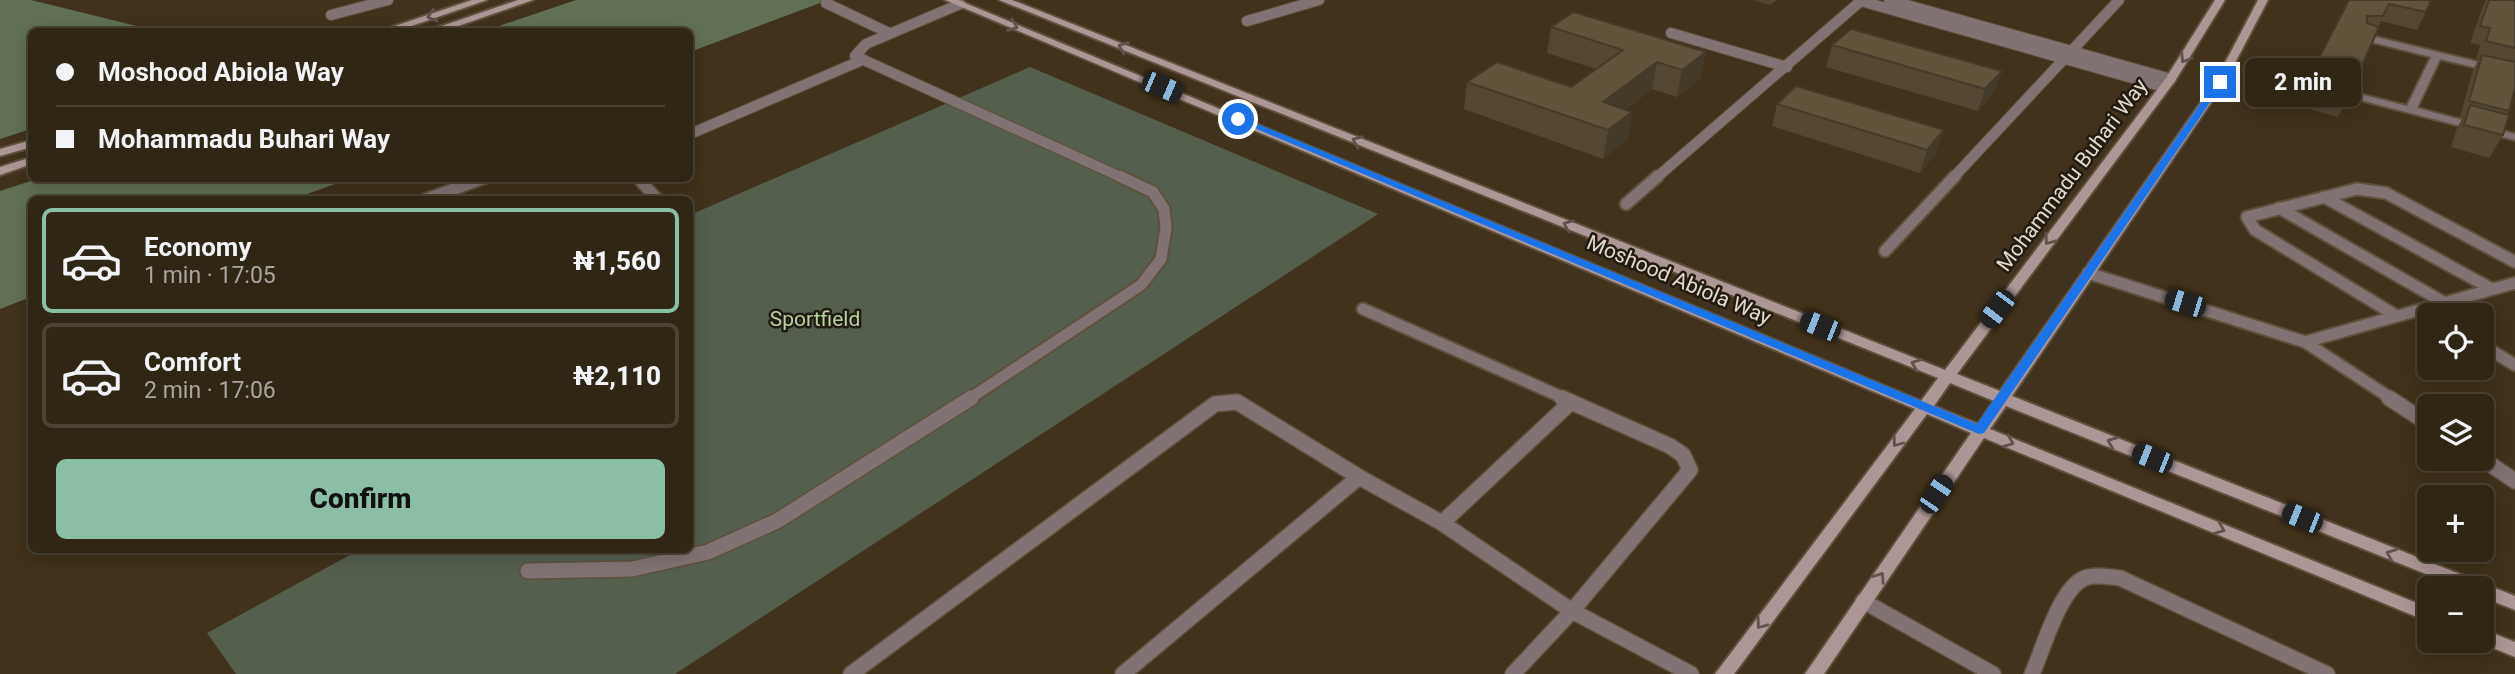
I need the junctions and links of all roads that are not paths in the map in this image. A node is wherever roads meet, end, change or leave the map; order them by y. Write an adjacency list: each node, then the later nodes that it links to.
1 (388, 0): 13 (lane)
2 (482, 0): 15 (main road, one-way to 15)
3 (528, 0): 16 (main road)
4 (1004, 0): 24 (main road, Moshood Abiola Way, one-way to 4)
5 (1319, 0): 14 (lane)
6 (1889, 0): 20 (lane)
7 (2119, 0): 20 (lane)
8 (2220, 0): 26 (main road, Mohammadu Buhari Way, one-way to 26)
9 (2263, 0): 45 (main road)
10 (1861, 1): 20 (lane); 23 (lane)
11 (955, 2): 17 (lane); 27 (main road, Moshood Abiola Way, one-way to 27)
12 (826, 3): 17 (lane)
13 (331, 15)
14 (1247, 22)
15 (394, 28)
16 (441, 28)
17 (889, 33): 22 (lane)
18 (1671, 33): 23 (lane)
19 (2364, 37): 21 (street)
20 (2068, 55): 26 (lane); 43 (lane)
21 (2437, 55): 25 (street); 29 (street)
22 (860, 61): 30 (lane); 65 (lane)
23 (1787, 67): 41 (lane)
24 (1188, 74): 27 (main road); 55 (main road, Moshood Abiola Way, one-way to 24)
25 (2515, 74)
26 (2168, 83): 55 (main road, Mohammadu Buhari Way, one-way to 55)
27 (1162, 87): 58 (main road, Moshood Abiola Way)
28 (2352, 95): 29 (street)
29 (2411, 110): 31 (street)
30 (693, 133)
31 (2515, 137)
32 (28, 144): 33 (main road)
33 (0, 153)
34 (28, 161): 35 (main road)
35 (0, 171)
36 (473, 182): 38 (lane)
37 (642, 182): 39 (lane)
38 (435, 196)
39 (655, 196)
40 (2325, 197): 42 (lane); 44 (lane); 47 (lane)
41 (1626, 204)
42 (2279, 208): 48 (lane); 51 (lane)
43 (1885, 251)
44 (2515, 262)
45 (2088, 273): 52 (lane); 56 (main road)
46 (2515, 283): 47 (lane)
47 (2492, 289): 48 (lane)
48 (2443, 302)
49 (1363, 309): 57 (lane)
50 (2417, 313): 51 (lane)
51 (2395, 316): 52 (lane)
52 (2305, 342): 59 (lane)
53 (2494, 352): 54 (lane)
54 (2515, 365)
55 (1946, 376): 56 (main road, Moshood Abiola Way); 58 (main road, Mohammadu Buhari Way)
56 (2002, 398): 60 (main road); 66 (main road, Moshood Abiola Way, one-way to 56)
57 (1571, 402): 64 (lane); 71 (lane)
58 (1923, 407): 60 (main road, Moshood Abiola Way); 78 (main road, Mohammadu Buhari Way, one-way to 78)
59 (2417, 416)
60 (1979, 430): 68 (main road, one-way to 60); 70 (main road, Moshood Abiola Way, one-way to 70)
61 (2494, 467): 63 (lane)
62 (1359, 477): 64 (lane); 74 (lane); 75 (lane)
63 (2515, 481)
64 (1442, 523): 71 (lane)
65 (528, 571)
66 (2447, 576)
67 (2494, 595): 69 (main road, Moshood Abiola Way)
68 (1863, 601): 79 (main road); 80 (lane)
69 (2515, 603)
70 (2417, 610)
71 (1572, 611): 76 (lane); 77 (lane)
72 (2494, 641): 73 (main road)
73 (2515, 650)
74 (851, 674)
75 (1123, 674)
76 (1513, 674)
77 (1691, 674)
78 (1724, 674)
79 (1814, 674)
80 (1993, 674)
81 (2032, 674): 82 (lane)
82 (2328, 674)

